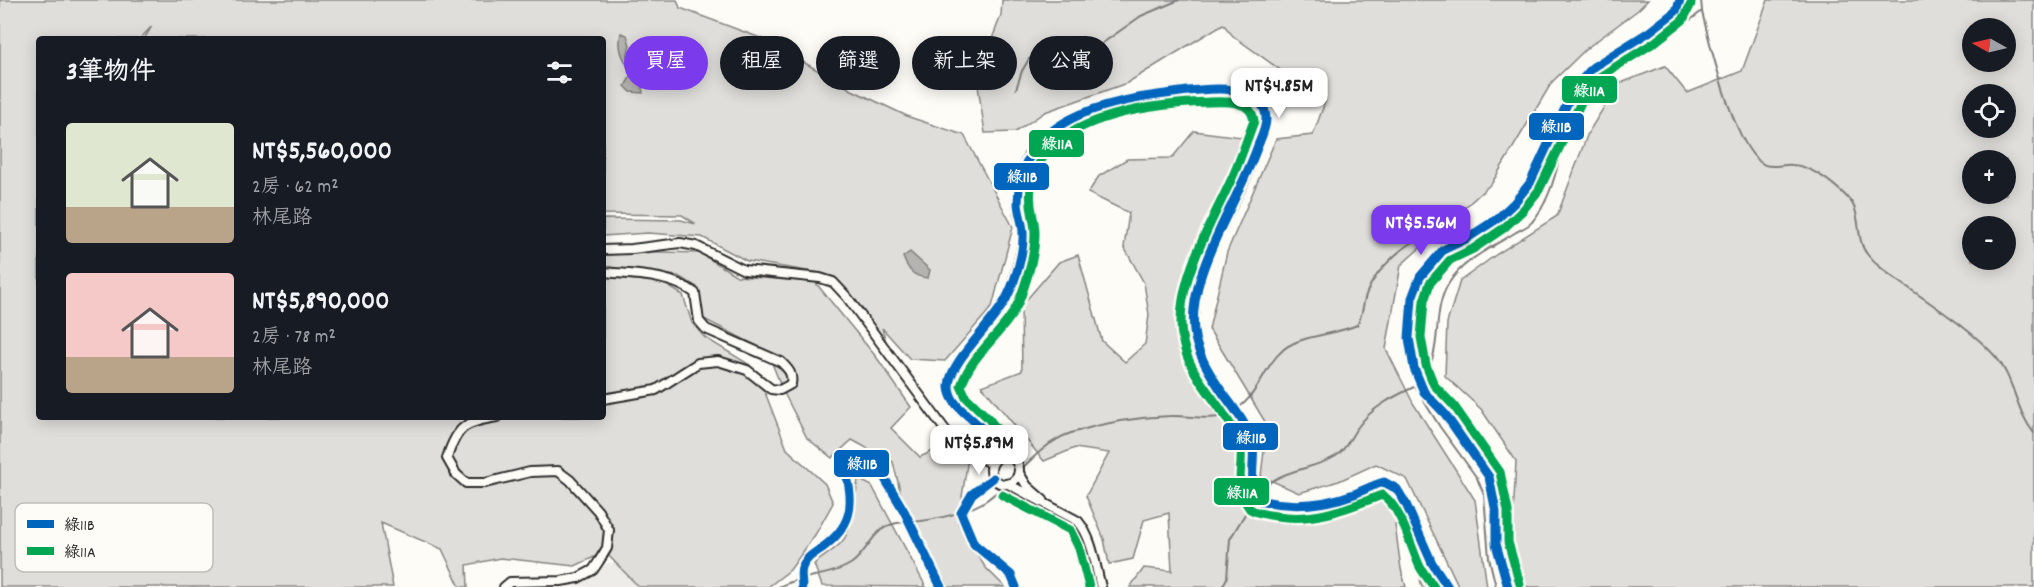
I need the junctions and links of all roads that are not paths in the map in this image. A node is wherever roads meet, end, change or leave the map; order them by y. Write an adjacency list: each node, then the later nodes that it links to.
1 (1680, 0): 14 (street)
2 (606, 250): 7 (street)
3 (606, 272): 4 (street)
4 (606, 398)
5 (480, 420): 11 (street)
6 (1001, 456): 7 (street); 8 (street); 13 (street)
7 (992, 464): 9 (street)
8 (1019, 473): 9 (street); 10 (street)
9 (1008, 484): 10 (street)
10 (1047, 504): 12 (street)
11 (504, 587)
12 (1101, 587)
13 (1448, 587)
14 (1508, 587)

